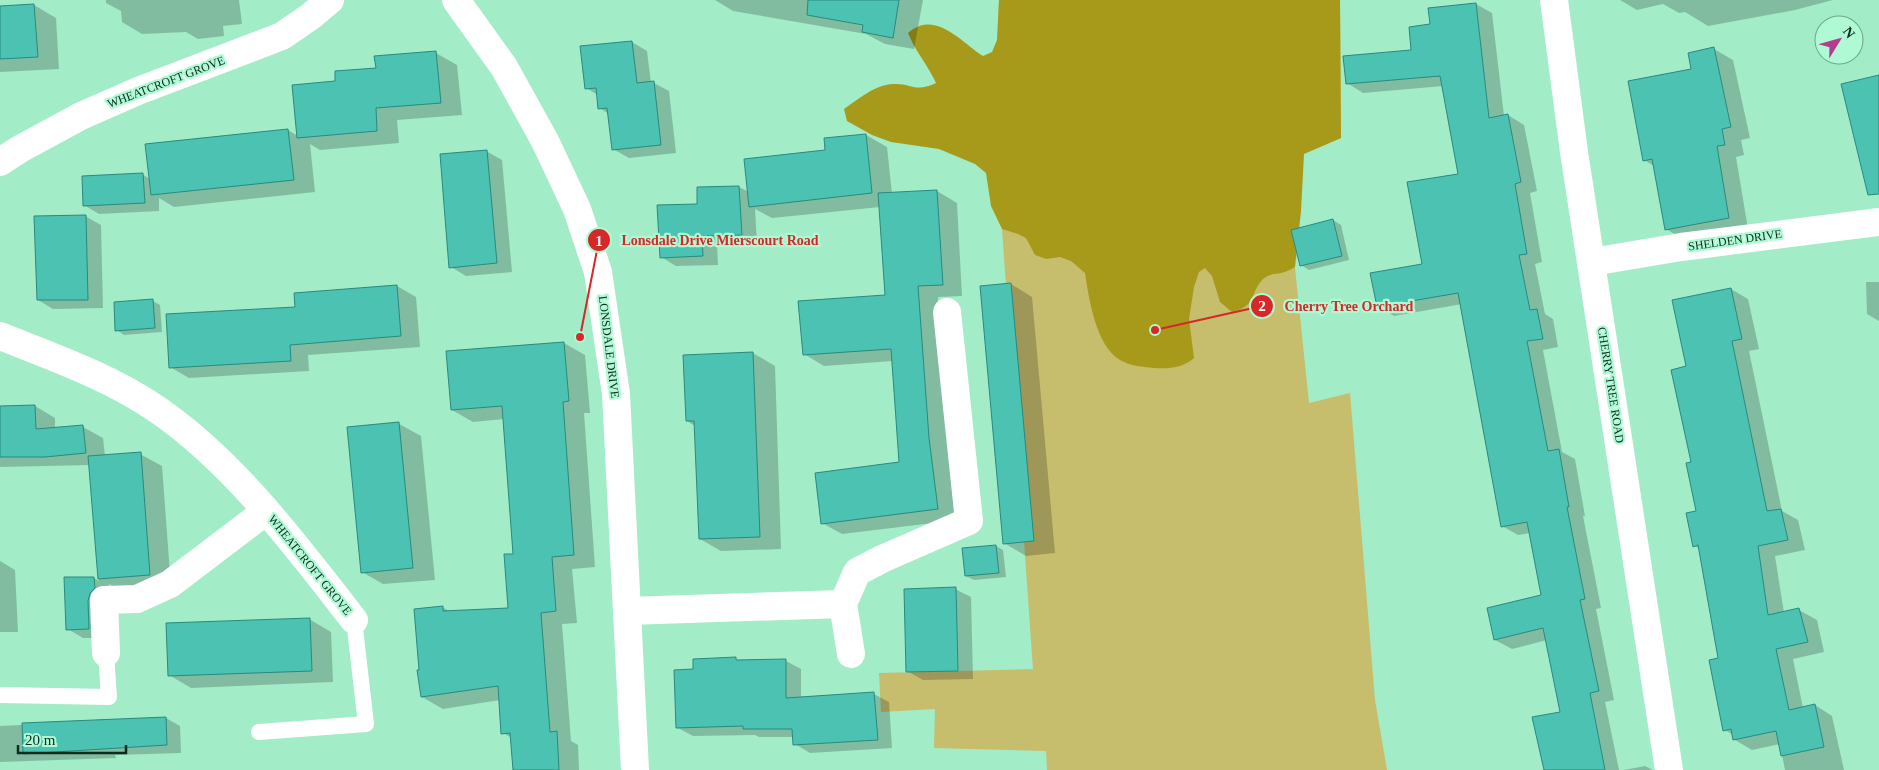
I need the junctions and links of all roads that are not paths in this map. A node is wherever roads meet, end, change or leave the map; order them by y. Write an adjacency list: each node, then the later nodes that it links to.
1 (330, 0): 4 (street, WHEATCROFT GROVE)
2 (456, 0): 11 (street, LONSDALE DRIVE)
3 (1554, 0): 6 (street, CHERRY TREE ROAD)
4 (0, 162)
5 (1879, 222): 6 (street, SHELDEN DRIVE)
6 (1592, 262): 18 (street, CHERRY TREE ROAD)
7 (947, 312): 10 (street)
8 (0, 336): 9 (street, WHEATCROFT GROVE)
9 (266, 511): 12 (street, WHEATCROFT GROVE); 13 (street, WHEATCROFT GROVE)
10 (843, 604): 11 (street); 14 (street)
11 (627, 611): 17 (street, LONSDALE DRIVE)
12 (354, 620): 16 (lane)
13 (106, 653): 15 (lane)
14 (851, 654)
15 (0, 695)
16 (259, 732)
17 (635, 770)
18 (1669, 770)

